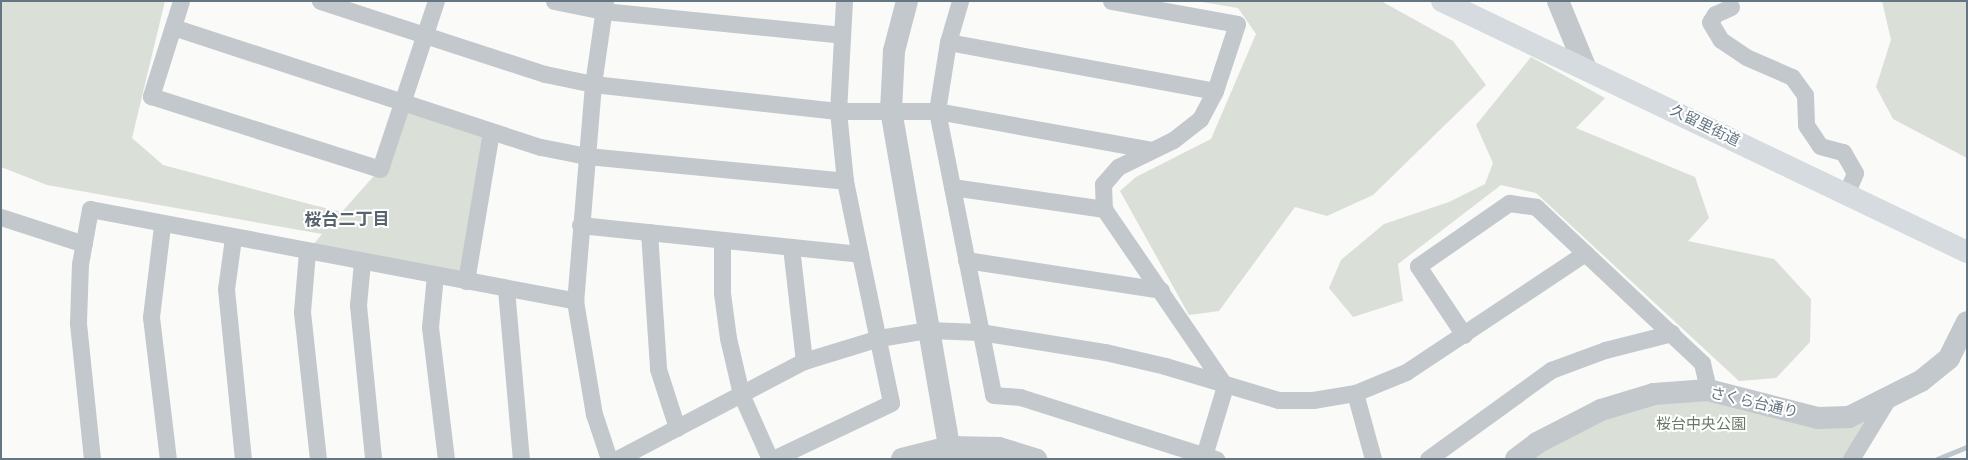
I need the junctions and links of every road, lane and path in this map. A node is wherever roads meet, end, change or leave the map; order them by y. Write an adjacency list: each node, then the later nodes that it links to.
1 (181, 1): 14 (street)
2 (320, 1): 11 (street)
3 (436, 1): 15 (street)
4 (554, 1): 12 (street)
5 (844, 1): 16 (street)
6 (907, 1): 22 (street)
7 (960, 1): 17 (street)
8 (1112, 1): 20 (street)
9 (1442, 1): 18 (main road, 久留里街道)
10 (1558, 1): 18 (street)
11 (349, 6): 15 (street)
12 (604, 6): 16 (street); 19 (street)
13 (1731, 6): 30 (street)
14 (173, 27): 21 (street); 21 (street)
15 (424, 36): 19 (street); 21 (street)
16 (842, 36): 23 (street)
17 (948, 42): 20 (street); 24 (street)
18 (1586, 69): 30 (main road, 久留里街道)
19 (593, 84): 23 (street); 27 (street)
20 (1215, 91): 26 (street)
21 (400, 102): 25 (street)
22 (891, 110): 23 (street); 24 (street); 52 (street)
23 (838, 111): 28 (street)
24 (937, 111): 26 (street); 29 (street)
25 (491, 132): 27 (street); 47 (street)
26 (1151, 150): 31 (street)
27 (587, 156): 28 (street); 33 (street)
28 (845, 181): 43 (street)
29 (952, 187): 31 (street); 44 (street)
30 (1846, 194): 41 (main road, 久留里街道)
31 (1104, 209): 49 (street)
32 (1, 216): 38 (street)
33 (580, 225): 35 (street); 50 (street)
34 (162, 226): 36 (street); 38 (street); 67 (street)
35 (649, 232): 37 (street); 63 (street)
36 (233, 238): 40 (street); 68 (street)
37 (722, 240): 39 (street); 61 (street)
38 (84, 244): 66 (street)
39 (791, 247): 43 (street); 57 (street)
40 (307, 252): 45 (street); 69 (street)
41 (1967, 252)
42 (1586, 253): 54 (street); 55 (street); 55 (street)
43 (860, 254): 56 (street)
44 (966, 260): 49 (street); 53 (street)
45 (362, 262): 46 (street); 70 (street)
46 (435, 275): 47 (street); 71 (street)
47 (466, 281): 48 (street)
48 (506, 289): 50 (street); 72 (street)
49 (1161, 290): 58 (street)
50 (575, 301): 73 (street)
51 (1967, 322): 62 (street, さくら台通り)
52 (928, 330): 53 (street); 56 (street); 64 (street)
53 (980, 332): 58 (street); 65 (street)
54 (1672, 333): 59 (street); 79 (street)
55 (1464, 335): 60 (street)
56 (879, 338): 57 (street); 75 (street)
57 (804, 361): 61 (street)
58 (1226, 386): 60 (street); 65 (street)
59 (1708, 390): 62 (street, さくら台通り); 80 (street, さくら台通り)
60 (1355, 393): 78 (street)
61 (741, 394): 63 (street); 75 (street)
62 (1887, 400): 81 (street)
63 (677, 428): 74 (street)
64 (949, 447): 76 (street); 77 (street)
65 (1207, 458)
66 (92, 459)
67 (168, 459)
68 (243, 459)
69 (318, 459)
70 (372, 459)
71 (446, 459)
72 (521, 459)
73 (609, 459)
74 (617, 459)
75 (772, 459)
76 (902, 459)
77 (1036, 459)
78 (1373, 459)
79 (1428, 459)
80 (1516, 459)
81 (1851, 459)

